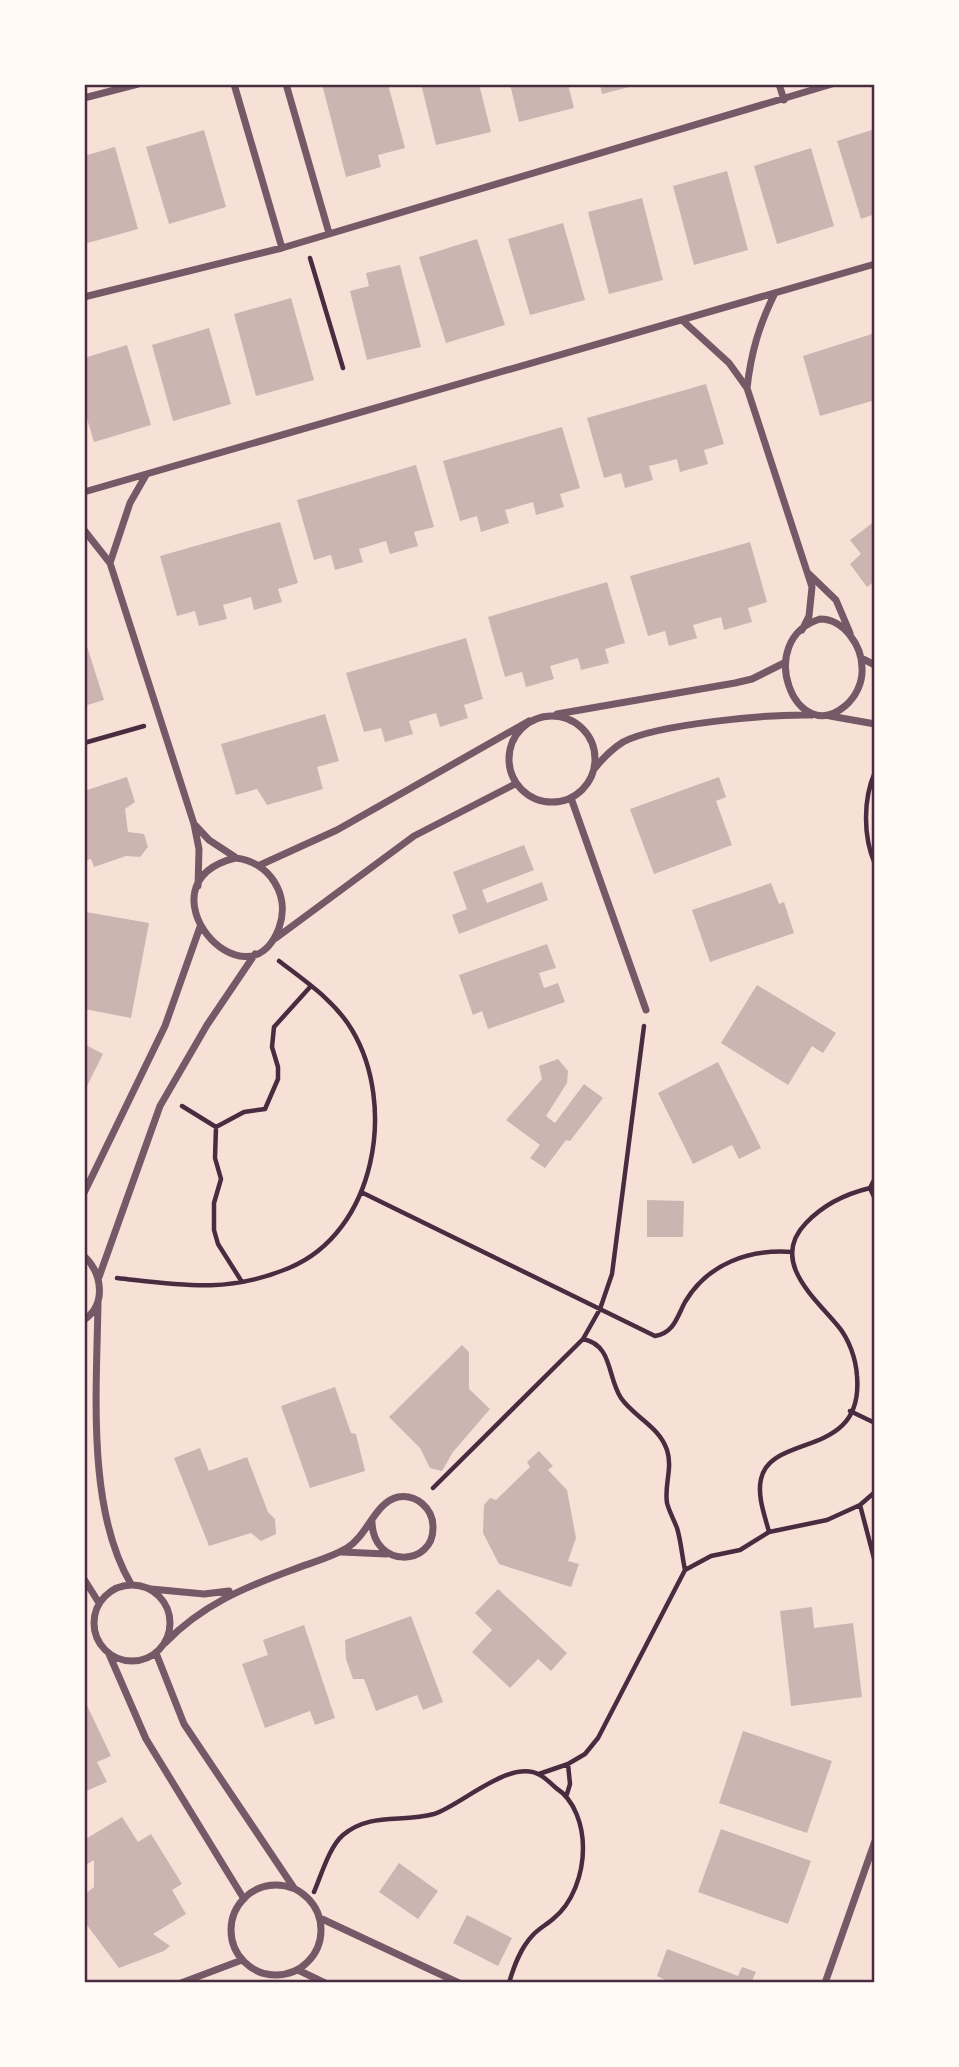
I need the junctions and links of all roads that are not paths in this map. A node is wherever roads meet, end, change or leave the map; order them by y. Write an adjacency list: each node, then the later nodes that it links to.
1 (138, 84): 6 (street)
2 (234, 84): 9 (street)
3 (286, 84): 8 (street)
4 (779, 84): 7 (street)
5 (832, 84): 7 (street)
6 (84, 98)
7 (784, 100): 8 (street)
8 (329, 233): 9 (street)
9 (282, 248): 12 (street)
10 (875, 264): 11 (street)
11 (775, 293): 13 (street); 14 (street)
12 (84, 298)
13 (682, 320): 14 (street); 15 (street)
14 (747, 388): 19 (street)
15 (146, 475): 16 (street); 18 (street)
16 (84, 492)
17 (84, 530): 18 (street)
18 (110, 563): 33 (street)
19 (808, 573): 20 (street); 21 (street)
20 (802, 630): 21 (street); 23 (street)
21 (851, 636): 22 (street)
22 (861, 658): 24 (street); 27 (street)
23 (784, 663): 25 (street); 26 (street)
24 (875, 665)
25 (814, 715): 27 (street); 30 (street)
26 (542, 716): 28 (street); 30 (street)
27 (829, 716): 29 (street)
28 (529, 721): 31 (street); 35 (street)
29 (875, 724)
30 (594, 768): 32 (street)
31 (515, 784): 32 (street); 38 (street)
32 (571, 798): 40 (street)
33 (194, 824): 34 (street); 36 (street)
34 (235, 858): 35 (street); 36 (street)
35 (260, 864): 38 (street)
36 (198, 886): 37 (street)
37 (200, 927): 39 (street); 41 (street)
38 (273, 940): 39 (street)
39 (256, 954): 43 (street)
40 (646, 1010)
41 (84, 1193)
42 (84, 1256): 43 (street)
43 (99, 1276): 44 (street)
44 (98, 1301): 45 (street); 50 (street)
45 (84, 1320)
46 (372, 1522): 47 (street); 48 (street); 48 (street)
47 (338, 1553): 48 (street); 52 (street)
48 (391, 1556)
49 (84, 1579): 53 (street)
50 (131, 1584): 51 (street); 53 (street)
51 (148, 1588): 52 (street); 54 (street)
52 (240, 1588): 54 (street)
53 (99, 1603): 56 (street)
54 (165, 1643): 55 (street)
55 (156, 1653): 56 (street); 58 (street)
56 (109, 1654): 59 (street)
57 (875, 1841): 66 (street)
58 (294, 1889): 59 (street); 60 (street)
59 (244, 1899): 61 (street)
60 (320, 1918): 62 (street); 65 (street)
61 (242, 1960): 62 (street); 63 (street)
62 (298, 1970): 64 (street)
63 (181, 1983)
64 (324, 1983)
65 (458, 1983)
66 (825, 1983)

